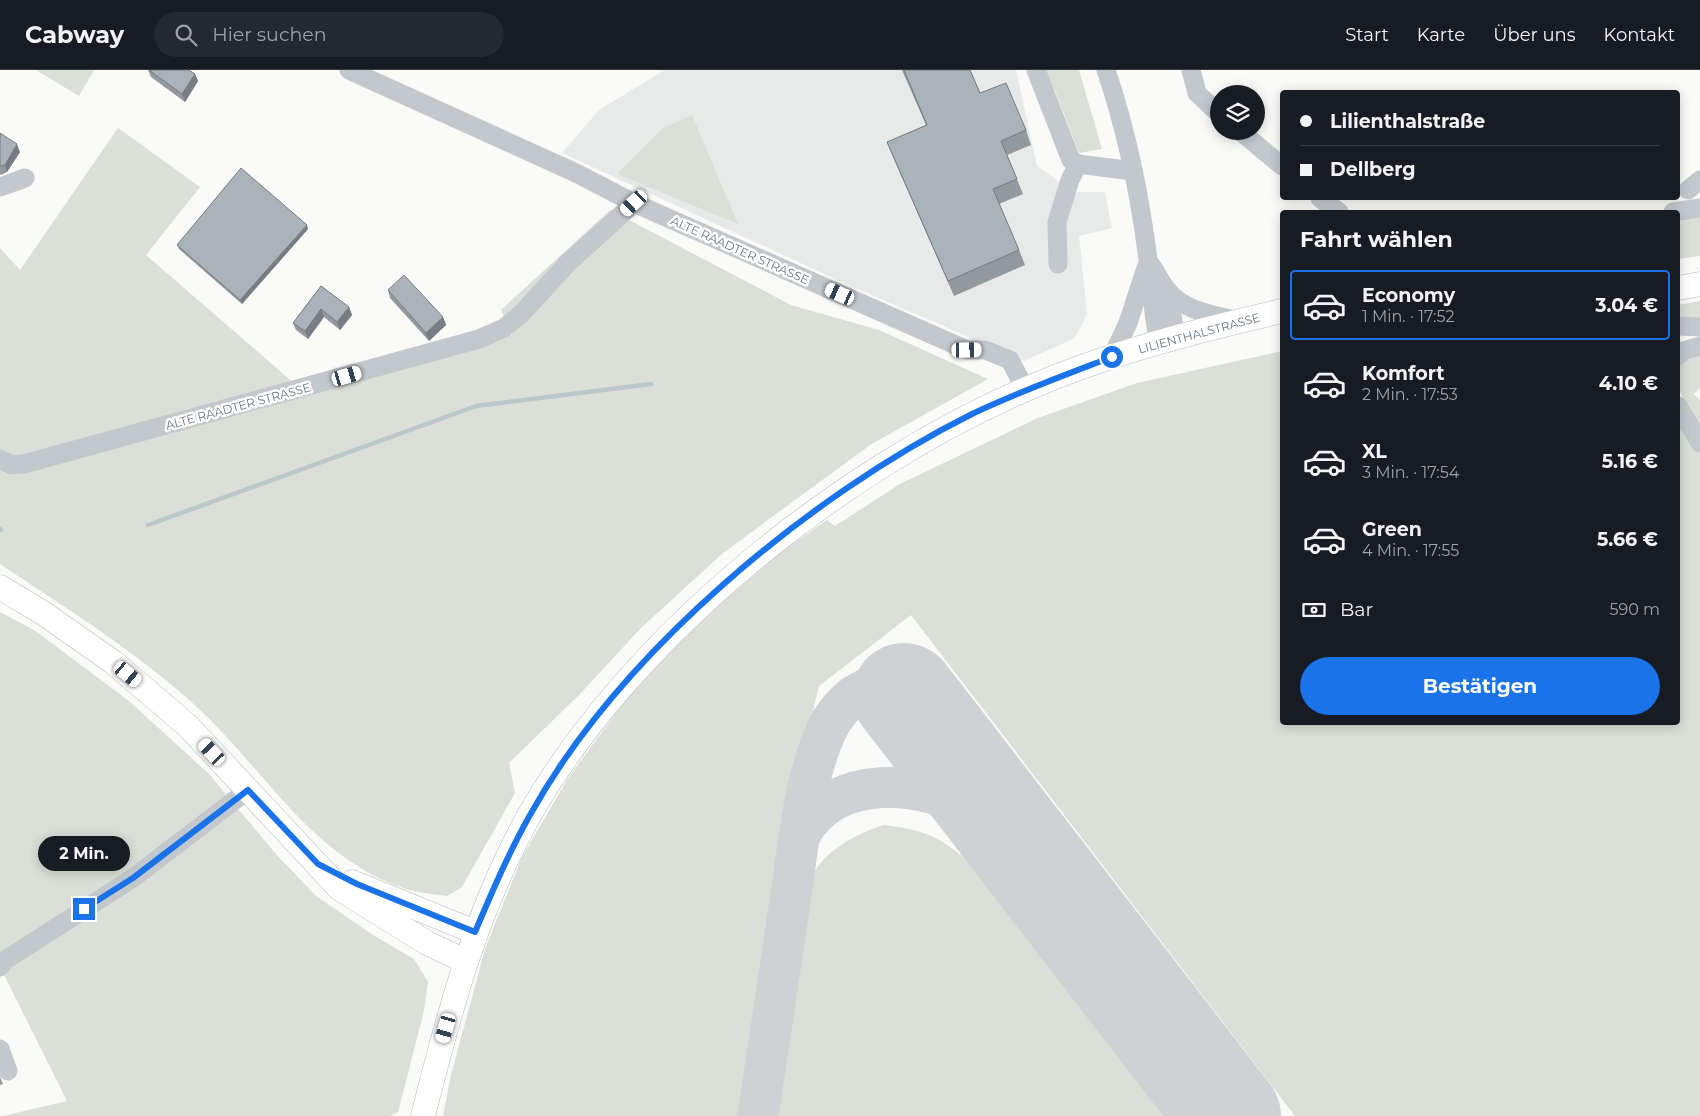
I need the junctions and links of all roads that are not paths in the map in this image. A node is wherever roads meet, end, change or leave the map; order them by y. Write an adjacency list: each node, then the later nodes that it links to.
1 (349, 70): 13 (street, ALTE RAADTER STRASSE)
2 (1036, 70): 7 (street)
3 (1106, 70): 9 (street)
4 (1191, 70): 5 (street)
5 (1210, 105)
6 (1251, 140): 8 (street)
7 (1078, 164): 9 (street); 18 (street)
8 (1280, 164)
9 (1133, 171): 17 (street)
10 (24, 178): 11 (street)
11 (0, 187)
12 (1323, 200): 15 (street)
13 (634, 203): 30 (street, ALTE RAADTER STRASSE); 33 (street, ALTE RAADTER STRASSE)
14 (1700, 208): 16 (street)
15 (1335, 210)
16 (1680, 211)
17 (1148, 259): 21 (street); 26 (street); 29 (street)
18 (1058, 264)
19 (1700, 284): 20 (main road)
20 (1680, 288)
21 (1168, 293): 23 (street); 26 (street)
22 (1280, 311): 23 (main road, LILIENTHALSTRASSE)
23 (1238, 321): 26 (main road, LILIENTHALSTRASSE)
24 (1680, 326): 25 (street)
25 (1700, 327)
26 (1168, 341): 29 (main road, LILIENTHALSTRASSE)
27 (1700, 346): 28 (street)
28 (1680, 354)
29 (1112, 357): 30 (main road, LILIENTHALSTRASSE)
30 (1026, 389): 37 (main road, LILIENTHALSTRASSE)
31 (1680, 409): 32 (street)
32 (1700, 442)
33 (0, 459)
34 (0, 587): 35 (main road)
35 (248, 790): 36 (main road); 39 (street)
36 (318, 864): 37 (main road); 38 (main road)
37 (475, 932): 38 (main road, LILIENTHALSTRASSE)
38 (466, 961): 42 (main road, LILIENTHALSTRASSE)
39 (0, 967)
40 (0, 1049): 41 (street)
41 (8, 1071)
42 (423, 1116)

